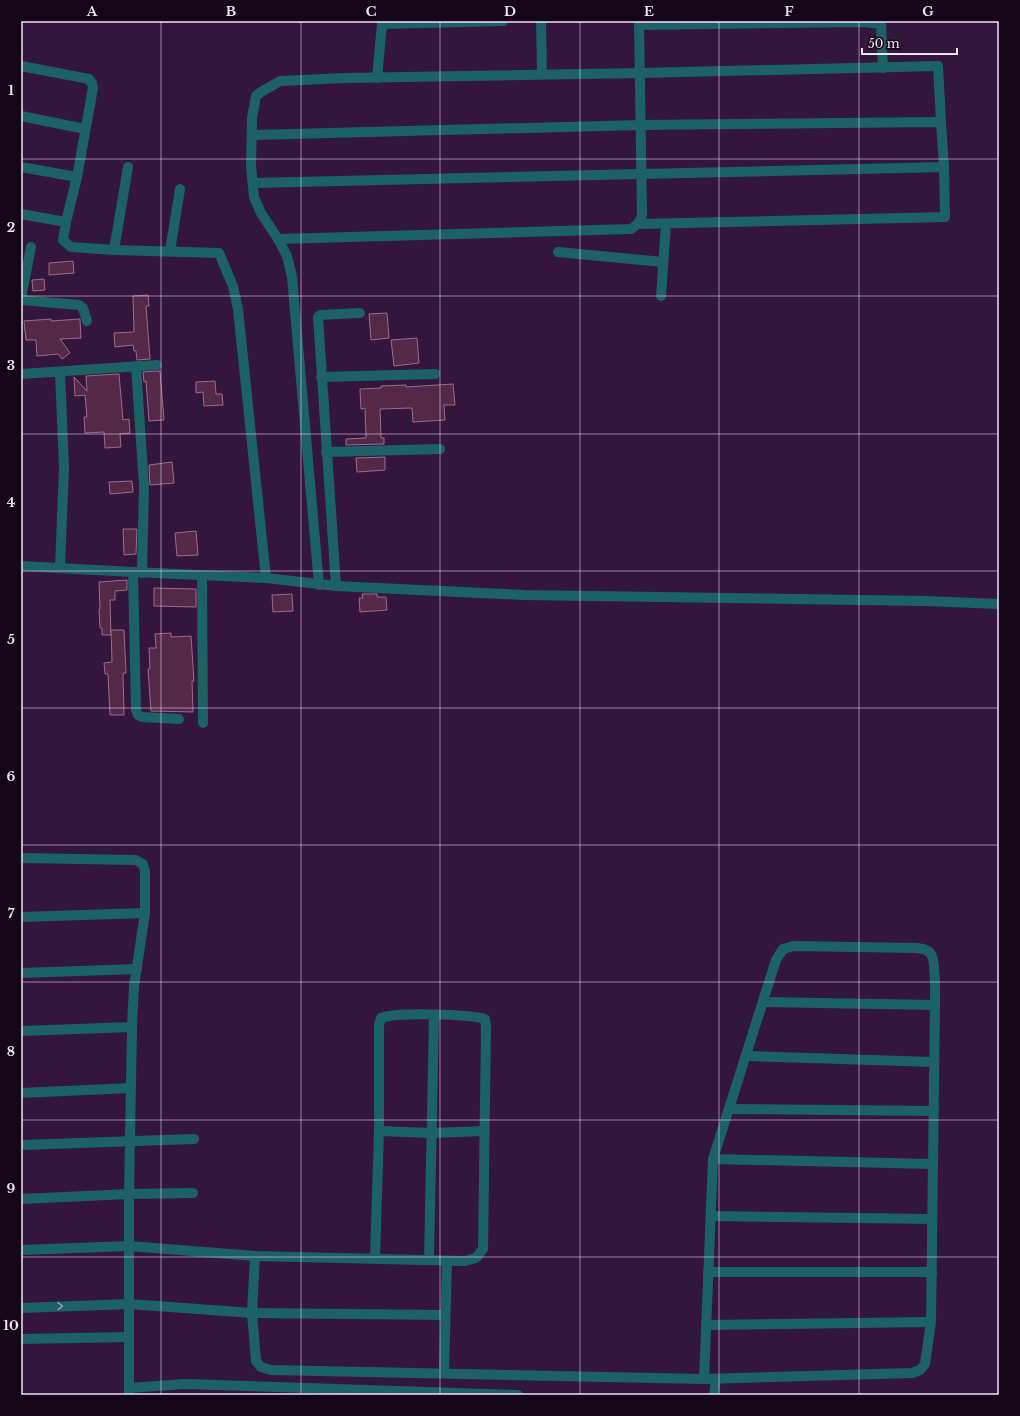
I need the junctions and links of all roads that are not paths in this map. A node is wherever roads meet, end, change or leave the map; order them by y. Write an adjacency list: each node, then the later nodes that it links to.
1 (503, 21): 9 (street)
2 (541, 21): 8 (street)
3 (867, 22): 4 (street); 6 (street)
4 (639, 23): 7 (street)
5 (21, 66): 13 (street)
6 (883, 68): 7 (street); 11 (street)
7 (640, 73): 8 (street); 12 (street)
8 (542, 74): 9 (street)
9 (377, 78): 14 (street)
10 (21, 116): 13 (street)
11 (941, 122): 12 (street); 17 (street)
12 (641, 125): 14 (street); 18 (street)
13 (85, 129): 19 (street)
14 (252, 135): 20 (street)
15 (21, 167): 19 (street)
16 (128, 167): 28 (street)
17 (944, 167): 18 (street); 25 (street)
18 (642, 175): 20 (street); 24 (street)
19 (77, 177): 23 (street)
20 (253, 183): 26 (street)
21 (180, 189): 29 (street)
22 (21, 214): 23 (street)
23 (66, 222): 28 (street)
24 (638, 224): 25 (street); 26 (street)
25 (666, 224): 31 (street)
26 (278, 239): 49 (street)
27 (31, 247): 33 (street)
28 (114, 250): 29 (street)
29 (170, 251): 48 (street)
30 (558, 252): 31 (street)
31 (663, 262): 32 (street)
32 (661, 296)
33 (21, 299): 35 (street)
34 (360, 313): 41 (street)
35 (87, 322)
36 (157, 364): 37 (street)
37 (136, 366): 38 (street); 46 (street)
38 (60, 372): 39 (street); 45 (street)
39 (21, 374)
40 (435, 374): 41 (street)
41 (321, 377): 43 (street)
42 (440, 449): 43 (street)
43 (326, 452): 50 (street)
44 (21, 566): 45 (street)
45 (60, 568): 46 (street)
46 (137, 573): 47 (street); 52 (street)
47 (202, 576): 48 (street); 53 (street)
48 (266, 578): 49 (street)
49 (319, 585): 50 (street)
50 (336, 586): 51 (street)
51 (999, 604)
52 (179, 719)
53 (203, 723)
54 (21, 858): 55 (street)
55 (145, 913): 56 (street); 57 (street)
56 (21, 917)
57 (137, 969): 58 (street); 62 (street)
58 (21, 973)
59 (763, 1002): 60 (street); 60 (street); 64 (street)
60 (935, 1005): 65 (street)
61 (434, 1015): 70 (street); 71 (street); 72 (street)
62 (132, 1027): 63 (street); 66 (street)
63 (21, 1031)
64 (746, 1056): 65 (street); 68 (street)
65 (934, 1062): 69 (street)
66 (131, 1088): 67 (street); 74 (street)
67 (21, 1093)
68 (729, 1109): 69 (street); 76 (street)
69 (934, 1111): 77 (street)
70 (379, 1131): 72 (street); 86 (street)
71 (484, 1131): 72 (street); 88 (street)
72 (432, 1133): 87 (street)
73 (194, 1139): 74 (street)
74 (130, 1142): 75 (street); 79 (street)
75 (21, 1145)
76 (713, 1159): 77 (street); 81 (street)
77 (933, 1164): 82 (street)
78 (193, 1193): 79 (street)
79 (129, 1194): 80 (street); 83 (street)
80 (21, 1199)
81 (710, 1216): 82 (street); 89 (street)
82 (932, 1219): 90 (street)
83 (129, 1246): 84 (street); 85 (street); 91 (street)
84 (21, 1250)
85 (255, 1256): 86 (street); 93 (street)
86 (375, 1259): 87 (street)
87 (429, 1260): 88 (street)
88 (447, 1261): 94 (street)
89 (708, 1272): 90 (street); 96 (street)
90 (932, 1272): 95 (street)
91 (129, 1304): 92 (street, one-way to 91); 93 (street); 97 (street)
92 (21, 1308)
93 (252, 1313): 94 (street); 99 (street)
94 (445, 1315): 99 (street)
95 (931, 1322): 96 (street); 101 (street)
96 (706, 1325): 100 (street)
97 (129, 1337): 98 (street); 103 (street)
98 (21, 1339)
99 (444, 1373): 100 (street)
100 (704, 1379): 101 (street)
101 (716, 1379): 108 (street)
102 (185, 1384): 103 (street); 104 (street); 106 (street)
103 (129, 1391)
104 (243, 1391): 105 (street)
105 (432, 1394): 107 (street)
106 (185, 1395)
107 (518, 1395)
108 (714, 1395)

